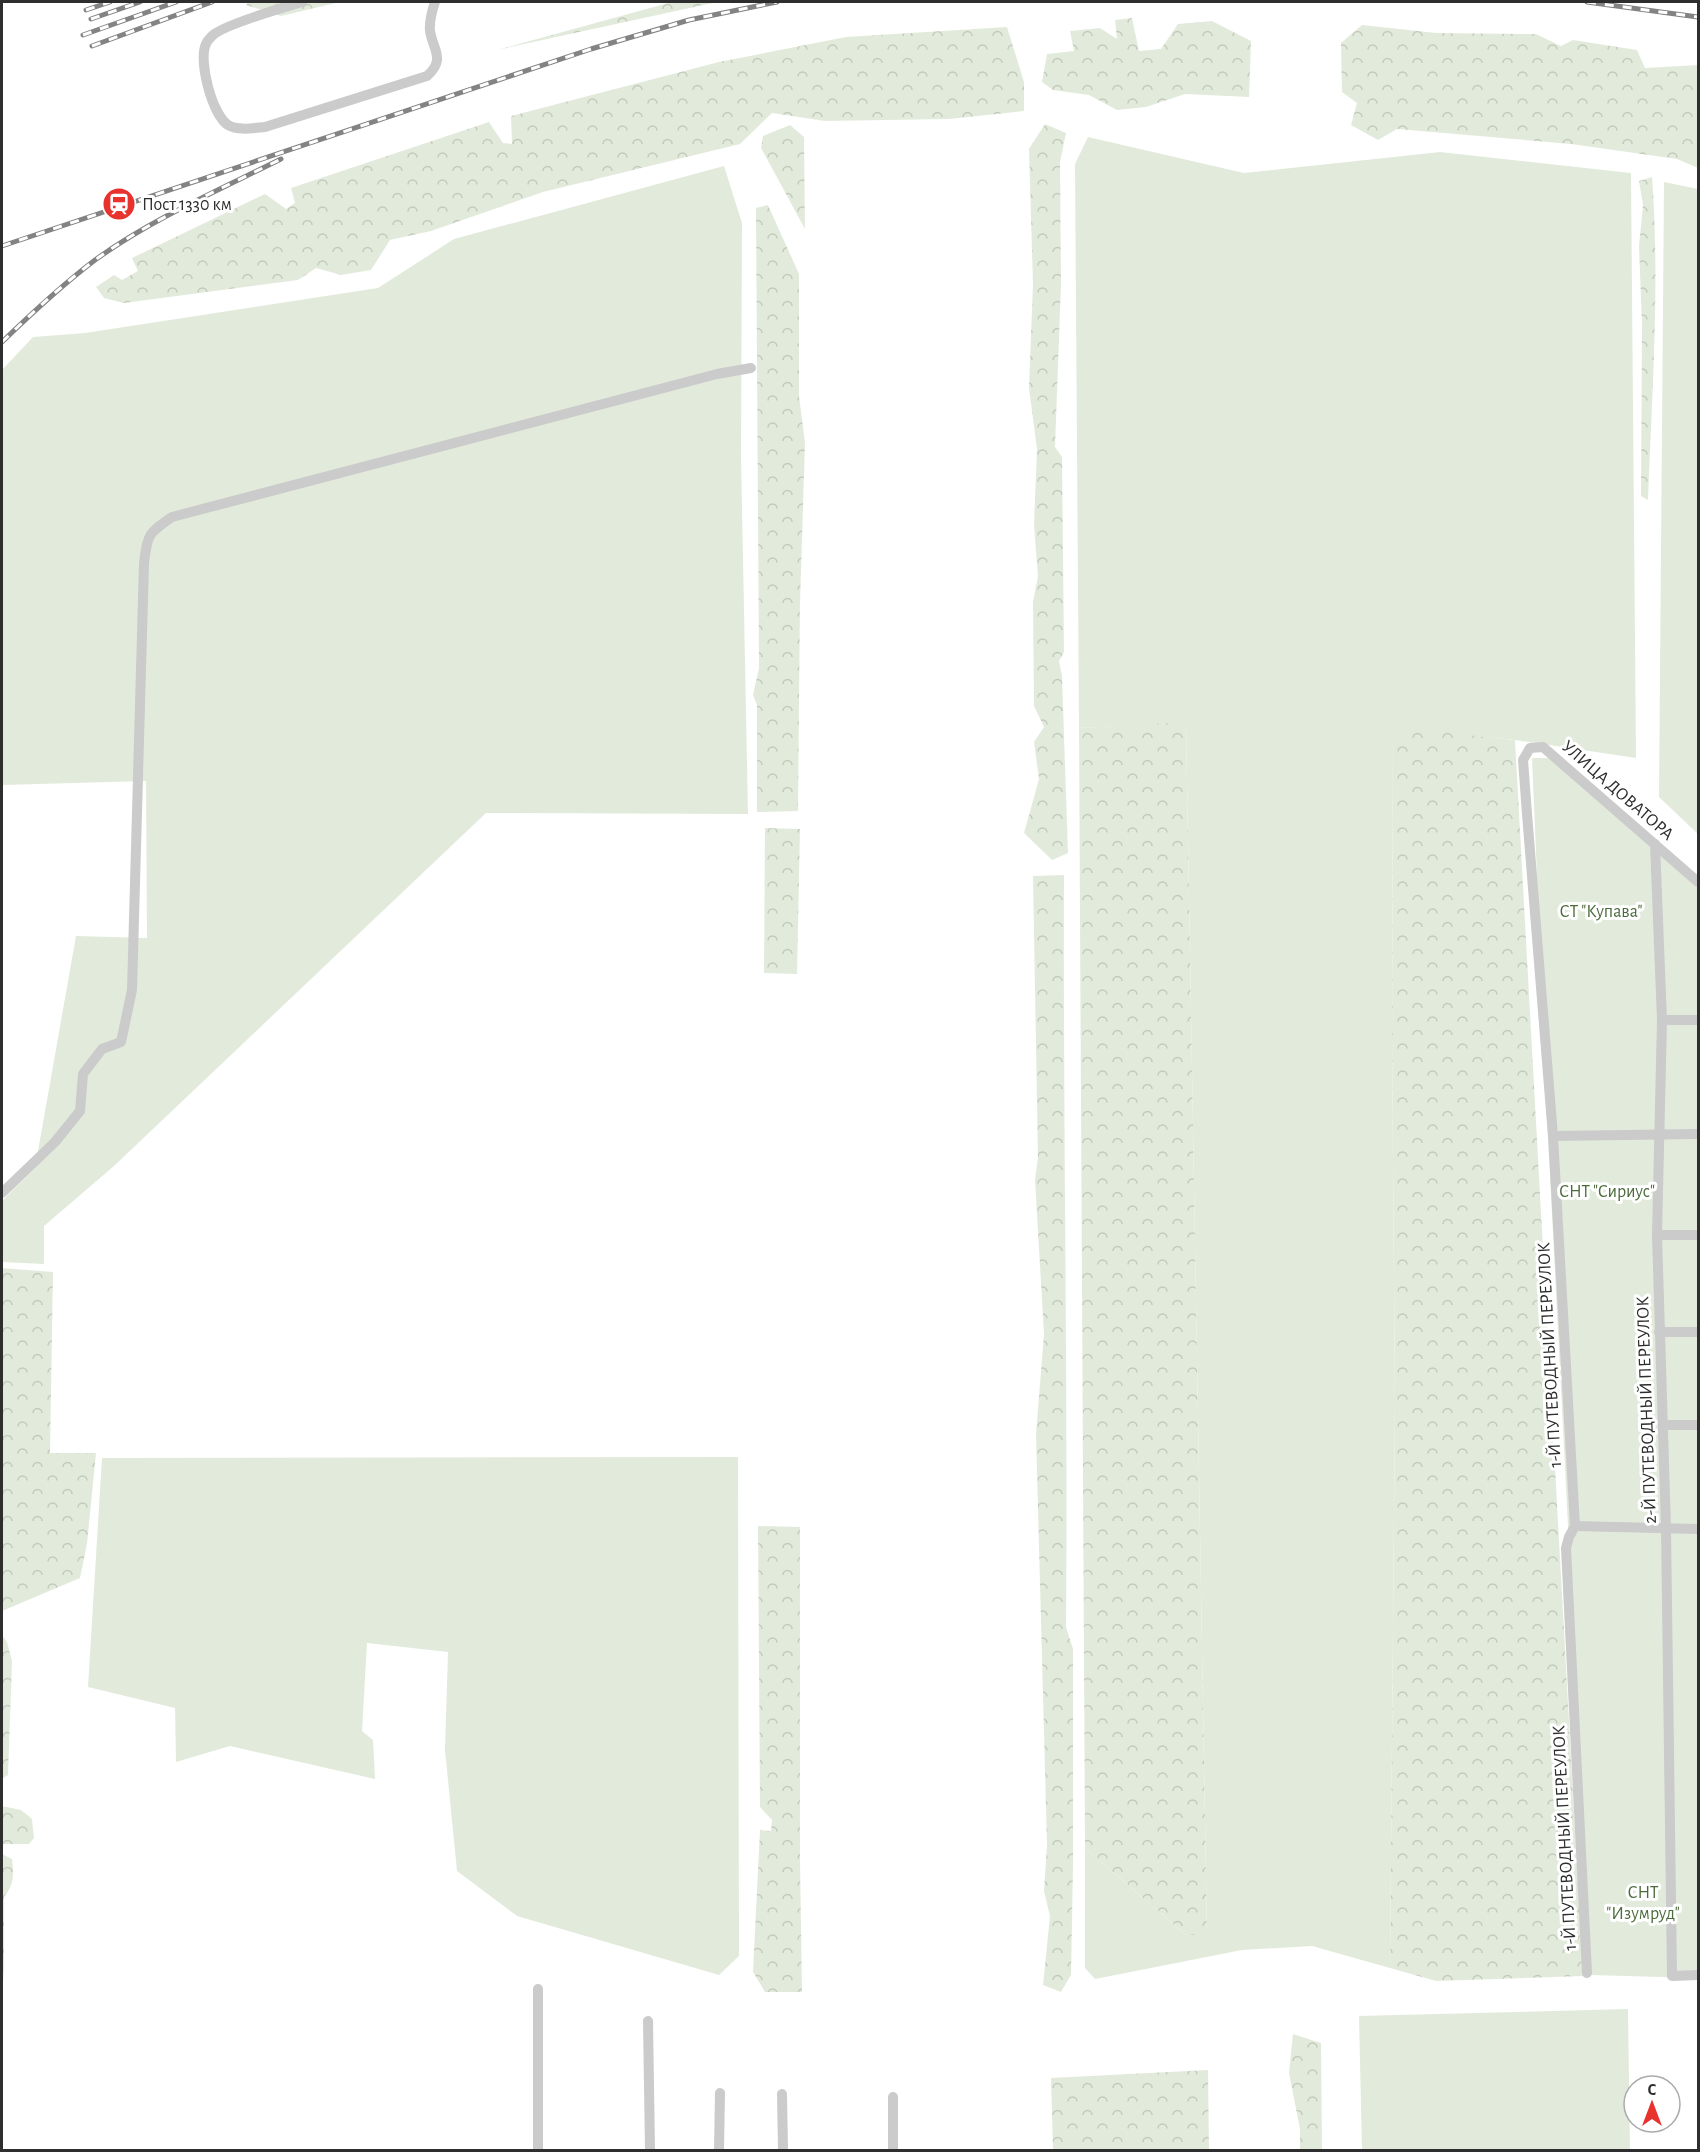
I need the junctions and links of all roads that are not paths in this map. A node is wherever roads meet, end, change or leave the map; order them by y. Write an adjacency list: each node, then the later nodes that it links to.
1 (302, 2): 2 (street)
2 (435, 2)
3 (751, 368): 12 (street)
4 (1543, 747): 5 (street, УЛИЦА ДОВАТОРА); 11 (street, 1-Й ПУТЕВОДНЫЙ ПЕРЕУЛОК)
5 (1655, 844): 6 (street, УЛИЦА ДОВАТОРА); 7 (street, 2-Й ПУТЕВОДНЫЙ ПЕРЕУЛОК)
6 (1698, 882)
7 (1662, 1020): 8 (street); 10 (street, 2-Й ПУТЕВОДНЫЙ ПЕРЕУЛОК)
8 (1698, 1020)
9 (1698, 1134): 10 (street)
10 (1660, 1135): 11 (street); 13 (street, 2-Й ПУТЕВОДНЫЙ ПЕРЕУЛОК)
11 (1553, 1136): 19 (street, 1-Й ПУТЕВОДНЫЙ ПЕРЕУЛОК)
12 (2, 1193)
13 (1658, 1235): 14 (street); 15 (street, 2-Й ПУТЕВОДНЫЙ ПЕРЕУЛОК)
14 (1698, 1235)
15 (1659, 1332): 16 (street); 17 (street, 2-Й ПУТЕВОДНЫЙ ПЕРЕУЛОК)
16 (1698, 1332)
17 (1664, 1425): 18 (street); 20 (street, 2-Й ПУТЕВОДНЫЙ ПЕРЕУЛОК)
18 (1698, 1425)
19 (1575, 1526): 20 (street); 22 (street, 1-Й ПУТЕВОДНЫЙ ПЕРЕУЛОК)
20 (1666, 1528): 21 (street); 23 (street, 2-Й ПУТЕВОДНЫЙ ПЕРЕУЛОК)
21 (1698, 1529)
22 (1587, 1973)
23 (1698, 1976)
24 (538, 1989): 29 (street)
25 (648, 2021): 30 (street)
26 (720, 2093): 31 (street)
27 (782, 2094): 32 (street)
28 (893, 2097): 33 (street)
29 (538, 2151)
30 (650, 2151)
31 (719, 2151)
32 (783, 2151)
33 (893, 2151)

